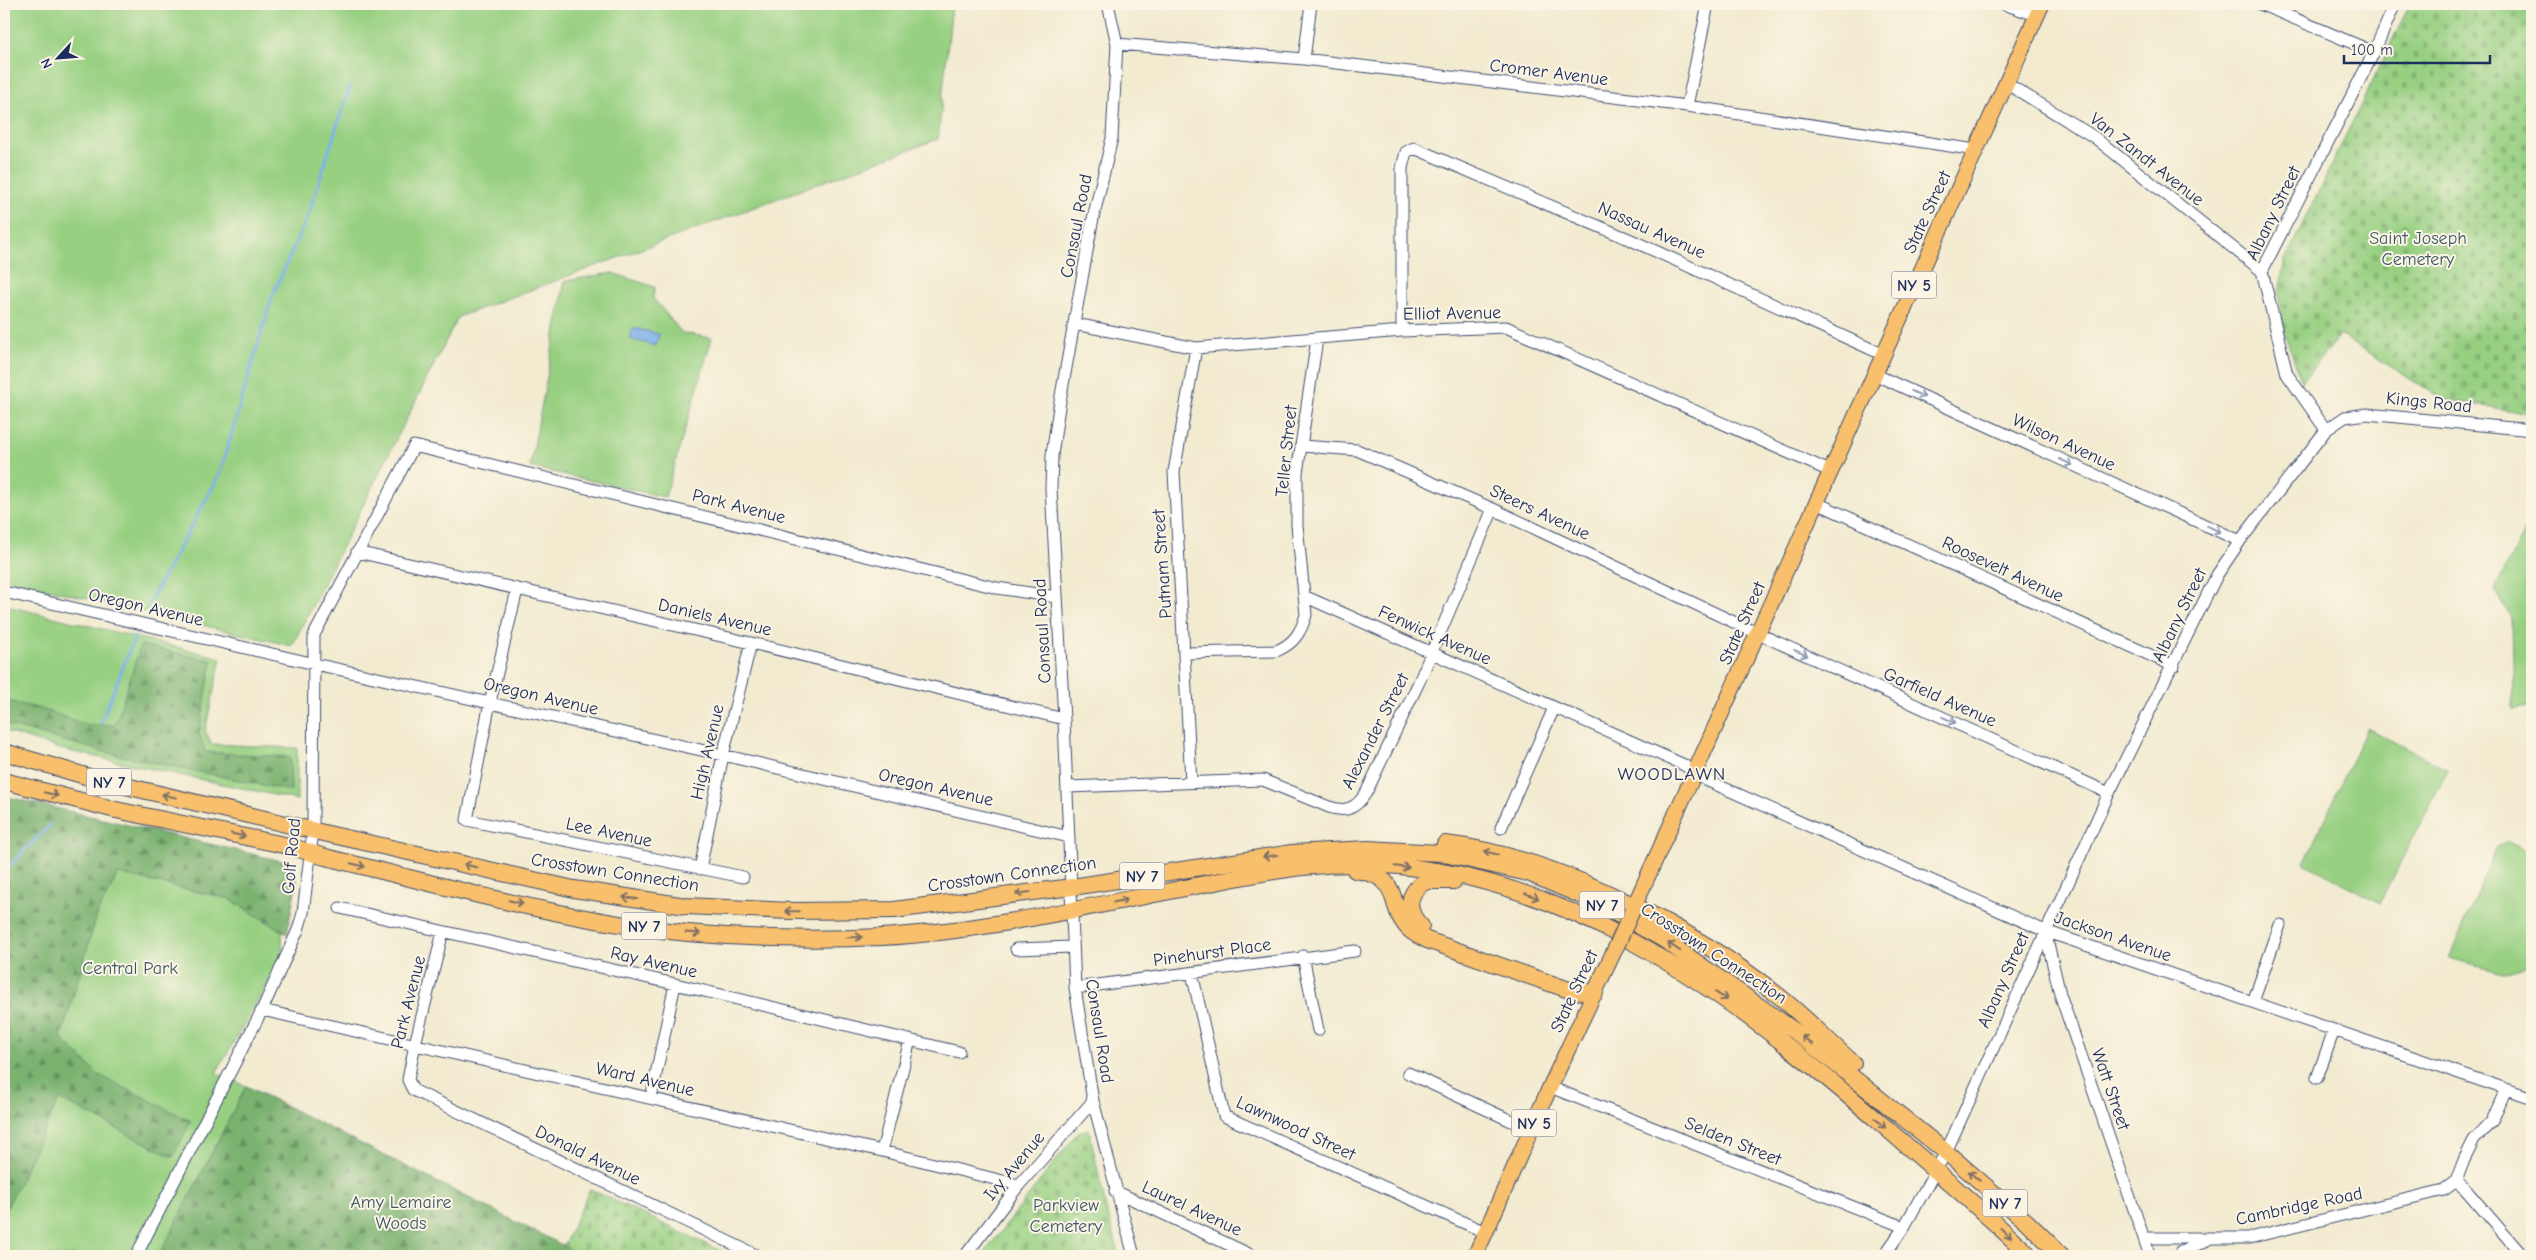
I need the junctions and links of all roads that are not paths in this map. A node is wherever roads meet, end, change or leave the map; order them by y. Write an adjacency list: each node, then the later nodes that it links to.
1 (1108, 4): 8 (street, Consaul Road)
2 (1311, 4): 10 (street)
3 (1708, 4): 12 (street)
4 (2004, 4): 7 (street)
5 (2260, 4): 9 (street)
6 (2395, 4): 9 (street, Albany Street)
7 (2039, 10): 11 (main road, State Street / NY 5)
8 (1117, 44): 10 (street, Cromer Avenue); 15 (street, Consaul Road)
9 (2374, 52): 14 (street, Albany Street)
10 (1304, 59): 12 (street, Cromer Avenue)
11 (2006, 83): 13 (main road, State Street / NY 5); 14 (street, Van Zandt Avenue)
12 (1687, 106): 13 (street, Cromer Avenue)
13 (1976, 150): 19 (main road, State Street / NY 5)
14 (2262, 272): 21 (street, Albany Street)
15 (1076, 324): 18 (street, Elliot Avenue); 33 (street, Consaul Road)
16 (1402, 331): 17 (street, Elliot Avenue); 19 (street, Nassau Avenue); 25 (street, Elliot Avenue)
17 (1317, 339): 18 (street, Elliot Avenue); 24 (street, Teller Street)
18 (1196, 348): 37 (street, Putnam Street)
19 (1882, 354): 20 (main road, State Street / NY 5)
20 (1874, 374): 25 (main road, State Street / NY 5); 28 (street, Wilson Avenue, one-way to 28)
21 (2326, 430): 22 (street, Kings Road); 28 (street, Albany Street)
22 (2532, 430)
23 (414, 446): 29 (street, Golf Road); 33 (street, Park Avenue)
24 (1302, 446): 27 (street, Steers Avenue); 32 (street, Teller Street)
25 (1832, 472): 26 (main road, State Street / NY 5)
26 (1817, 503): 34 (main road, State Street / NY 5); 39 (street, Roosevelt Avenue)
27 (1493, 509): 34 (street, Steers Avenue); 36 (street, Alexander Street)
28 (2240, 541): 39 (street, Albany Street)
29 (357, 552): 30 (street, Daniels Avenue); 38 (street, Golf Road)
30 (517, 590): 35 (street, Daniels Avenue); 40 (street)
31 (4, 592): 38 (street, Oregon Avenue)
32 (1304, 596): 36 (street, Fenwick Avenue); 37 (street)
33 (1057, 597): 42 (street, Consaul Road)
34 (1757, 633): 45 (main road, State Street / NY 5); 49 (street, Garfield Avenue, one-way to 49)
35 (751, 643): 42 (street, Daniels Avenue); 44 (street, High Avenue)
36 (1432, 652): 41 (street, Fenwick Avenue); 47 (street, Alexander Street)
37 (1185, 653): 47 (street, Putnam Street)
38 (315, 664): 40 (street, Oregon Avenue); 51 (street, Golf Road)
39 (2174, 666): 49 (street, Albany Street)
40 (490, 702): 44 (street, Oregon Avenue); 56 (street, Lee Avenue)
41 (1554, 708): 45 (street, Fenwick Avenue); 50 (street)
42 (1064, 719): 48 (street, Consaul Road)
43 (4, 752): 51 (highway, Crosstown Connection / NY 7, one-way to 43)
44 (724, 755): 52 (street, Oregon Avenue); 56 (street, High Avenue)
45 (1696, 774): 61 (main road, State Street / NY 5); 64 (street, Jackson Avenue)
46 (4, 781): 53 (highway, Crosstown Connection / NY 7, one-way to 53)
47 (1191, 781): 48 (street, Alexander Street)
48 (1067, 786): 52 (street, Consaul Road)
49 (2109, 793): 64 (street, Albany Street)
50 (1500, 828)
51 (313, 830): 53 (street, Golf Road); 59 (highway, Crosstown Connection / NY 7, one-way to 51)
52 (1070, 838): 59 (street, Consaul Road)
53 (310, 853): 62 (highway, Crosstown Connection / NY 7, one-way to 62); 75 (street, Golf Road)
54 (1292, 853): 59 (highway, Crosstown Connection / NY 7, one-way to 59); 61 (highway, one-way to 54); 90 (highway, Crosstown Connection / NY 7, one-way to 54)
55 (1303, 867): 58 (highway, Crosstown Connection / NY 7, one-way to 58); 62 (highway, Crosstown Connection / NY 7, one-way to 55); 73 (highway)
56 (700, 869): 57 (street, Lee Avenue)
57 (743, 876)
58 (1485, 882): 73 (highway); 93 (highway, Crosstown Connection / NY 7, one-way to 93)
59 (1072, 888): 62 (street, Consaul Road)
60 (340, 908): 65 (street, Ray Avenue)
61 (1634, 909): 73 (main road, State Street / NY 5, bridge); 90 (highway)
62 (1072, 910): 66 (street, Consaul Road)
63 (2280, 925): 74 (street)
64 (2045, 931): 74 (street, Jackson Avenue); 92 (street, Albany Street); 99 (street, Watt Street)
65 (443, 932): 71 (street, Ray Avenue); 79 (street, Park Avenue)
66 (1072, 947): 67 (street); 72 (street, Consaul Road)
67 (1016, 949)
68 (1355, 951): 69 (street, Pinehurst Place)
69 (1303, 956): 70 (street, Pinehurst Place); 76 (street)
70 (1192, 974): 72 (street, Pinehurst Place); 98 (street, Lawnwood Street)
71 (675, 984): 78 (street, Ray Avenue); 86 (street)
72 (1075, 988): 88 (street, Consaul Road)
73 (1595, 993): 84 (main road, State Street / NY 5)
74 (2253, 1002): 77 (street, Jackson Avenue)
75 (262, 1010): 79 (street, Ward Avenue); 101 (street, Golf Road)
76 (1318, 1030)
77 (2334, 1030): 82 (street); 85 (street, Jackson Avenue)
78 (910, 1040): 80 (street, Ray Avenue); 91 (street)
79 (415, 1044): 83 (street, Park Avenue); 86 (street, Ward Avenue)
80 (959, 1052)
81 (1408, 1073): 89 (street)
82 (2317, 1078)
83 (408, 1080): 102 (street, Donald Avenue)
84 (1550, 1086): 89 (main road, State Street / NY 5); 97 (street, Selden Street)
85 (2506, 1089): 87 (street, Jackson Avenue); 94 (street)
86 (651, 1098): 91 (street, Ward Avenue)
87 (2532, 1098)
88 (1093, 1100): 95 (street, Ivy Avenue); 96 (street, Consaul Road)
89 (1531, 1130): 98 (main road, State Street / NY 5)
90 (1927, 1137): 92 (highway, Crosstown Connection / NY 7)
91 (882, 1151): 95 (street, Ward Avenue)
92 (1946, 1152): 93 (street, Albany Street); 109 (highway, Crosstown Connection / NY 7, one-way to 92)
93 (1934, 1170): 97 (street, Albany Street); 108 (highway, Crosstown Connection / NY 7, one-way to 108)
94 (2456, 1181): 100 (street, Cambridge Road); 112 (street)
95 (1019, 1185): 103 (street, Ivy Avenue)
96 (1115, 1191): 104 (street, Consaul Road); 105 (street, Laurel Avenue)
97 (1904, 1227): 107 (street, Albany Street)
98 (1485, 1232): 106 (main road, State Street / NY 5)
99 (2144, 1238): 100 (street, Cambridge Road); 110 (street, Watt Street)
100 (2212, 1238): 111 (street)
101 (136, 1256)
102 (758, 1256)
103 (965, 1256)
104 (1134, 1256)
105 (1254, 1256)
106 (1475, 1256)
107 (1884, 1256)
108 (2030, 1256)
109 (2062, 1256)
110 (2150, 1256)
111 (2178, 1256)
112 (2523, 1256)

